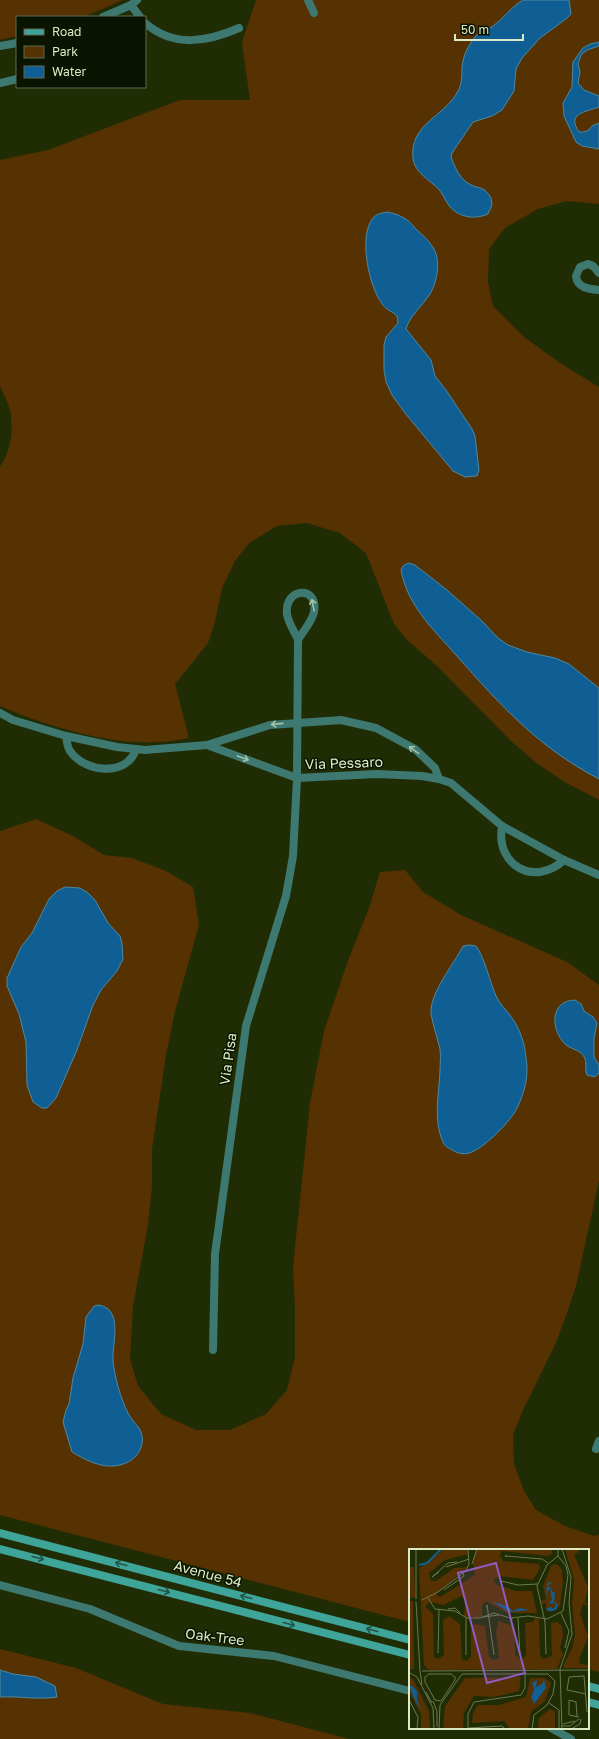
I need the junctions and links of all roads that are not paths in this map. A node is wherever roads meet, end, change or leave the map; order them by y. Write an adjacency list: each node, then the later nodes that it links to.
1 (308, 0): 3 (street)
2 (134, 2): 4 (street); 5 (street)
3 (314, 13)
4 (104, 16)
5 (140, 16)
6 (146, 24): 7 (street)
7 (240, 28)
8 (16, 42): 9 (street)
9 (0, 46)
10 (16, 80): 11 (street)
11 (0, 83)
12 (599, 273): 13 (street)
13 (599, 290)
14 (298, 640): 14 (street, one-way to 14); 16 (street, Via Pisa)
15 (0, 713): 17 (street, Via Pessaro)
16 (298, 722): 18 (street, Via Pessaro, one-way to 18); 20 (street, Via Pisa); 21 (street, Via Pessaro, one-way to 16)
17 (66, 736): 19 (street, Via Pessaro); 19 (street)
18 (207, 745): 19 (street, Via Pessaro); 20 (street, Via Pessaro, one-way to 20)
19 (136, 749)
20 (297, 778): 21 (street, Via Pessaro); 25 (street, Via Pisa)
21 (439, 778): 22 (street, Via Pessaro)
22 (502, 826): 23 (street, Via Pessaro); 23 (street)
23 (564, 860): 24 (street, Via Pessaro)
24 (599, 875)
25 (212, 1350)
26 (0, 1533): 29 (street, Avenue 54, one-way to 26)
27 (0, 1549): 30 (street, Avenue 54, one-way to 30)
28 (0, 1585): 33 (street, Oak-Tree)
29 (409, 1640)
30 (409, 1656)
31 (589, 1686): 32 (street)
32 (599, 1689)
33 (409, 1691)
34 (589, 1702): 35 (street)
35 (599, 1705)
36 (553, 1729): 37 (street)
37 (571, 1739)

